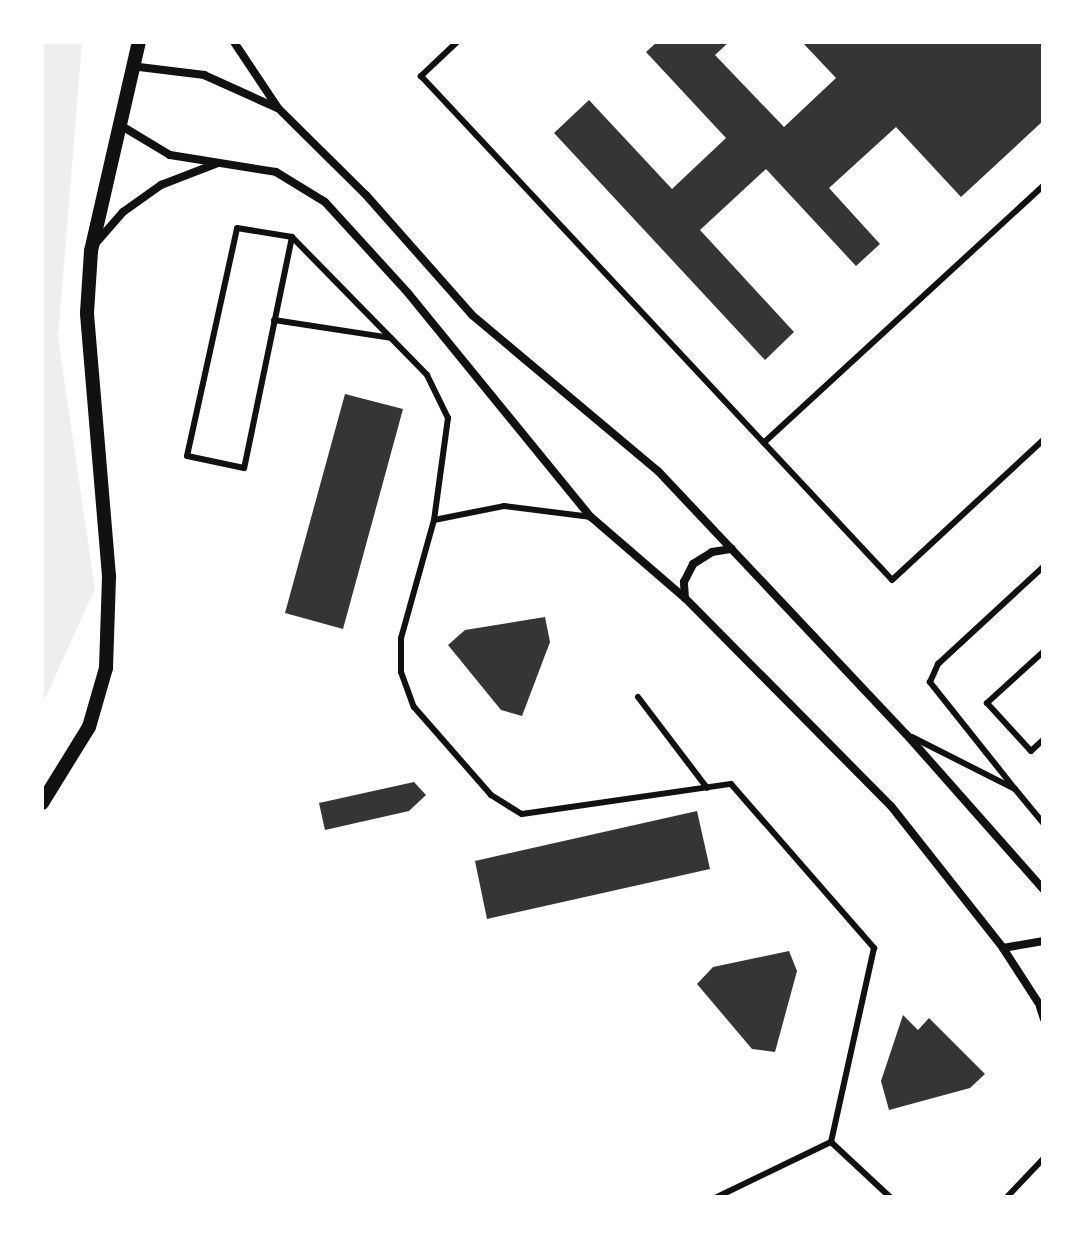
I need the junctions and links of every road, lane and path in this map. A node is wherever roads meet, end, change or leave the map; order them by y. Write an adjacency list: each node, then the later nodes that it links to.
1 (139, 42): 4 (street)
2 (234, 42): 5 (street)
3 (457, 42): 14 (lane)
4 (131, 66): 5 (street); 6 (street)
5 (278, 108): 17 (street)
6 (119, 125): 7 (street); 10 (street)
7 (220, 162): 10 (street); 15 (street)
8 (1043, 186): 14 (lane)
9 (292, 237): 11 (lane); 11 (lane); 12 (lane)
10 (91, 251): 26 (street)
11 (274, 320): 12 (lane)
12 (391, 338): 16 (lane)
13 (1043, 440): 14 (lane)
14 (764, 443)
15 (591, 517): 16 (lane); 19 (street)
16 (434, 520): 24 (lane)
17 (732, 549): 19 (street); 22 (street)
18 (1043, 567): 25 (lane)
19 (685, 598): 30 (street)
20 (1043, 652): 23 (lane)
21 (638, 697): 24 (lane)
22 (906, 734): 25 (lane); 28 (street)
23 (1043, 740)
24 (707, 788): 33 (lane)
25 (1015, 789): 27 (lane)
26 (42, 803)
27 (1043, 823)
28 (1043, 889)
29 (1043, 941): 30 (street)
30 (1003, 948): 31 (street)
31 (1040, 1007): 32 (lane)
32 (1043, 1019)
33 (831, 1142): 35 (lane); 36 (lane)
34 (1043, 1159): 37 (lane)
35 (717, 1197)
36 (890, 1197)
37 (1007, 1197)

